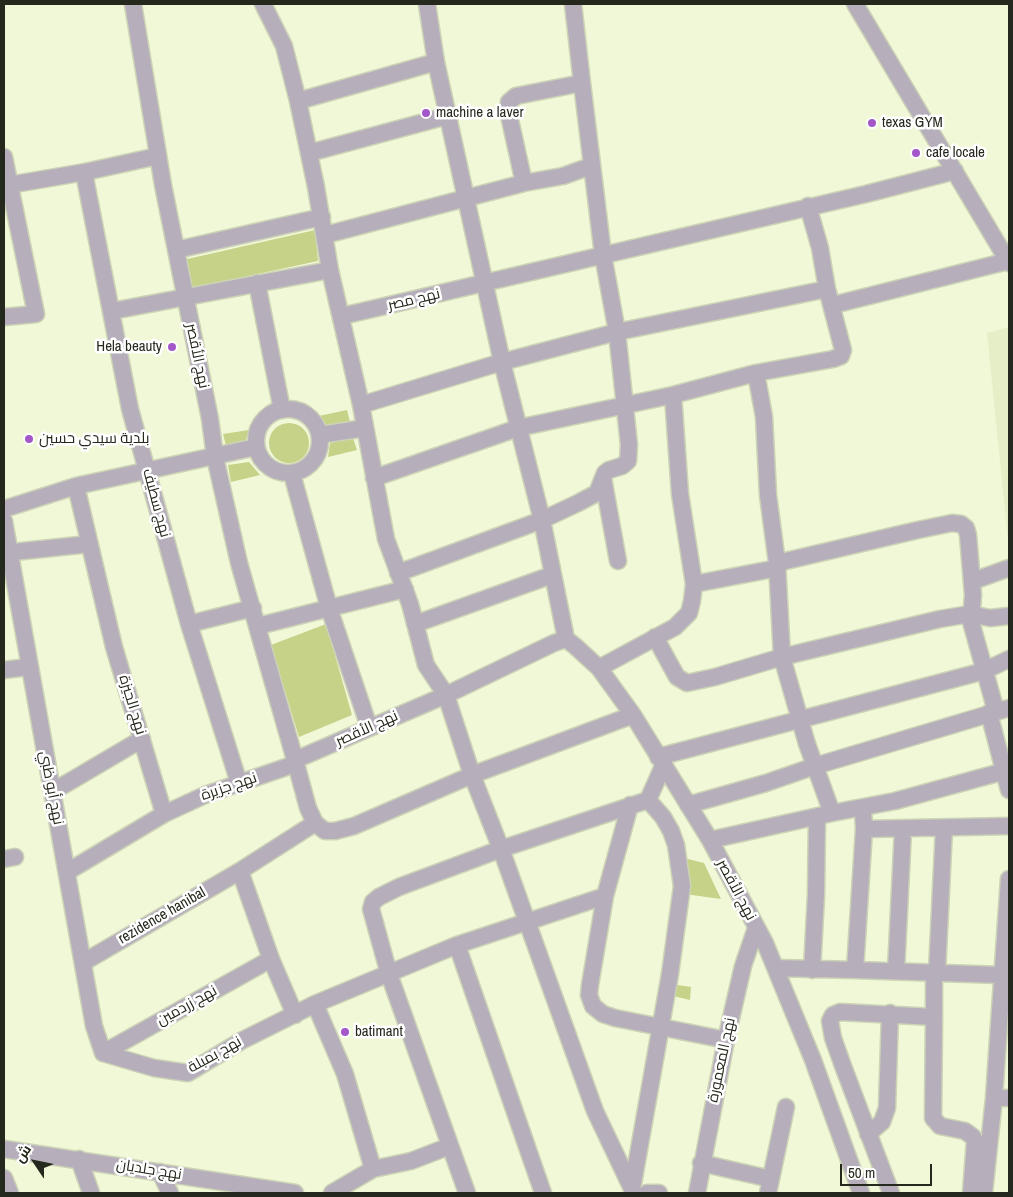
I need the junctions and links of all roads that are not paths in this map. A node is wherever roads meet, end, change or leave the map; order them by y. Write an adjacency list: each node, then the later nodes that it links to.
1 (132, 4): 11 (street, نهج الأقصر)
2 (263, 4): 8 (street)
3 (427, 4): 6 (street)
4 (573, 4): 7 (street)
5 (855, 4): 14 (street)
6 (436, 62): 8 (street); 9 (street)
7 (582, 83): 13 (street); 16 (street)
8 (298, 101): 10 (street)
9 (447, 116): 10 (street); 18 (street)
10 (309, 153): 20 (street)
11 (158, 156): 15 (street); 22 (street, نهج الأقصر)
12 (4, 157): 17 (street)
13 (591, 166): 16 (street); 23 (street)
14 (956, 171): 19 (street, نهج مصر); 24 (street)
15 (86, 172): 17 (street); 31 (street, نهج سطيف)
16 (524, 183): 18 (street)
17 (8, 189): 33 (street)
18 (466, 198): 21 (street); 27 (street)
19 (808, 206): 23 (street, نهج مصر); 28 (street)
20 (322, 217): 21 (street); 22 (street)
21 (325, 235): 25 (street)
22 (176, 250): 29 (street, نهج الأقصر)
23 (603, 255): 27 (street, نهج مصر); 34 (street)
24 (1009, 262): 30 (street)
25 (330, 270): 26 (street); 32 (street)
26 (257, 283): 29 (street); 40 (street)
27 (486, 284): 32 (street, نهج مصر); 35 (street)
28 (827, 289): 30 (street); 34 (street)
29 (185, 298): 31 (street); 45 (street, نهج الأقصر)
30 (833, 305): 36 (street)
31 (112, 311): 46 (street, نهج سطيف)
32 (342, 316): 38 (street)
33 (4, 317)
34 (617, 332): 35 (street); 39 (street)
35 (502, 362): 38 (street); 42 (street)
36 (756, 373): 37 (street); 57 (street)
37 (672, 395): 39 (street); 62 (street)
38 (361, 405): 41 (street)
39 (623, 405): 42 (street); 49 (street)
40 (282, 410): 43 (street); 44 (street)
41 (365, 428): 43 (street); 48 (street)
42 (518, 428): 48 (street); 52 (street)
43 (320, 435): 47 (street)
44 (256, 447): 45 (street); 47 (street)
45 (214, 457): 46 (street); 64 (street, نهج الأقصر)
46 (147, 472): 50 (street); 69 (street, نهج سطيف)
47 (292, 474): 65 (street)
48 (374, 478): 59 (street)
49 (603, 478): 52 (street); 56 (street)
50 (76, 486): 51 (street); 54 (street, نهج الجيزة)
51 (4, 508)
52 (542, 520): 59 (street); 60 (street)
53 (4, 521): 55 (street, نهج أبو ظبي)
54 (89, 544): 55 (street); 85 (street, نهج الجيزة)
55 (6, 552): 66 (street, نهج أبو ظبي)
56 (618, 561)
57 (777, 566): 61 (street); 62 (street); 74 (street)
58 (1009, 568): 61 (street)
59 (398, 573): 63 (street)
60 (552, 575): 70 (street); 73 (street)
61 (973, 581): 67 (street)
62 (694, 584): 72 (street)
63 (405, 589): 65 (street); 70 (street)
64 (252, 608): 69 (street); 71 (street, نهج الأقصر)
65 (329, 608): 71 (street); 84 (street)
66 (11, 611): 76 (street, نهج أبو ظبي)
67 (970, 614): 68 (street); 74 (street); 79 (street)
68 (1009, 616)
69 (189, 624): 91 (street, نهج سطيف)
70 (415, 624): 80 (street)
71 (258, 626): 87 (street, نهج الأقصر)
72 (655, 638): 74 (street); 77 (street)
73 (566, 639): 77 (street, نهج الأقصر); 80 (street, نهج الأقصر)
74 (782, 657): 83 (street)
75 (1009, 659): 79 (street)
76 (28, 667): 78 (street); 93 (street, نهج أبو ظبي)
77 (599, 668): 82 (street, نهج الأقصر)
78 (4, 670)
79 (984, 671): 81 (street); 83 (street)
80 (446, 695): 84 (street, نهج الأقصر); 90 (street)
81 (998, 711): 88 (street); 89 (street)
82 (633, 715): 86 (street, نهج الأقصر); 90 (street)
83 (800, 721): 86 (street); 89 (street)
84 (369, 727): 87 (street, نهج الأقصر)
85 (142, 739): 93 (street); 98 (street, نهج الجيزة)
86 (661, 761): 94 (street); 96 (street, نهج الأقصر)
87 (295, 762): 91 (street, نهج جزيرة); 100 (street)
88 (1006, 763): 92 (street); 97 (street)
89 (815, 766): 96 (street); 99 (street)
90 (472, 775): 100 (street); 106 (street)
91 (240, 783): 98 (street, نهج جزيرة)
92 (1009, 790)
93 (52, 792): 108 (street, نهج أبو ظبي)
94 (648, 800): 95 (street); 128 (street)
95 (630, 805): 106 (street); 110 (street)
96 (688, 805): 105 (street, نهج الأقصر)
97 (863, 809): 99 (street); 103 (street)
98 (164, 814): 108 (street)
99 (824, 815): 105 (street); 118 (street)
100 (315, 823): 107 (street, rezidence hanibal)
101 (1009, 826): 102 (street)
102 (944, 828): 104 (street); 121 (street)
103 (864, 829): 104 (street); 119 (street)
104 (903, 829): 120 (street)
105 (710, 840): 113 (street, نهج الأقصر)
106 (501, 849): 112 (street); 122 (street)
107 (240, 871): 115 (street); 116 (street, rezidence hanibal)
108 (67, 872): 116 (street, نهج أبو ظبي)
109 (1009, 879): 111 (street)
110 (605, 896): 112 (street, نهج بمبلة); 128 (street)
111 (1008, 914): 123 (street)
112 (526, 923): 114 (street, نهج بمبلة); 143 (street)
113 (756, 928): 117 (street, نهج الأقصر); 129 (street, نهج المعمورة)
114 (456, 945): 122 (street, نهج بمبلة); 150 (street)
115 (271, 959): 126 (street); 130 (street, نهج زردمين)
116 (84, 962): 130 (street, نهج أبو ظبي)
117 (776, 968): 118 (street); 153 (street, نهج الأقصر)
118 (812, 970): 119 (street)
119 (855, 970): 120 (street)
120 (896, 971): 121 (street)
121 (936, 972): 123 (street); 127 (street)
122 (389, 974): 124 (street, نهج بمبلة); 134 (street)
123 (1001, 975): 131 (street)
124 (315, 1004): 126 (street, نهج بمبلة); 138 (street)
125 (890, 1013): 127 (street); 133 (street); 133 (street)
126 (295, 1015): 130 (street, نهج بمبلة)
127 (934, 1017): 155 (street)
128 (660, 1027): 129 (street); 143 (street)
129 (726, 1040): 137 (street, نهج المعمورة)
130 (103, 1053)
131 (1002, 1098): 156 (street)
132 (786, 1108): 141 (street)
133 (868, 1134): 154 (street)
134 (450, 1146): 138 (street); 149 (street)
135 (4, 1148): 136 (street, نهج جلديان)
136 (79, 1159): 139 (street, نهج جلديان); 145 (street)
137 (701, 1163): 141 (street); 152 (street, نهج المعمورة)
138 (373, 1169): 148 (street)
139 (160, 1172): 142 (street, نهج جلديان); 146 (street)
140 (4, 1178): 144 (street)
141 (769, 1186)
142 (250, 1189): 147 (street, نهج جلديان)
143 (638, 1192): 151 (street)
144 (10, 1193)
145 (91, 1193)
146 (170, 1193)
147 (295, 1193)
148 (332, 1193)
149 (466, 1193)
150 (543, 1193)
151 (659, 1193)
152 (697, 1193)
153 (861, 1193)
154 (891, 1193)
155 (971, 1193)
156 (984, 1193)

